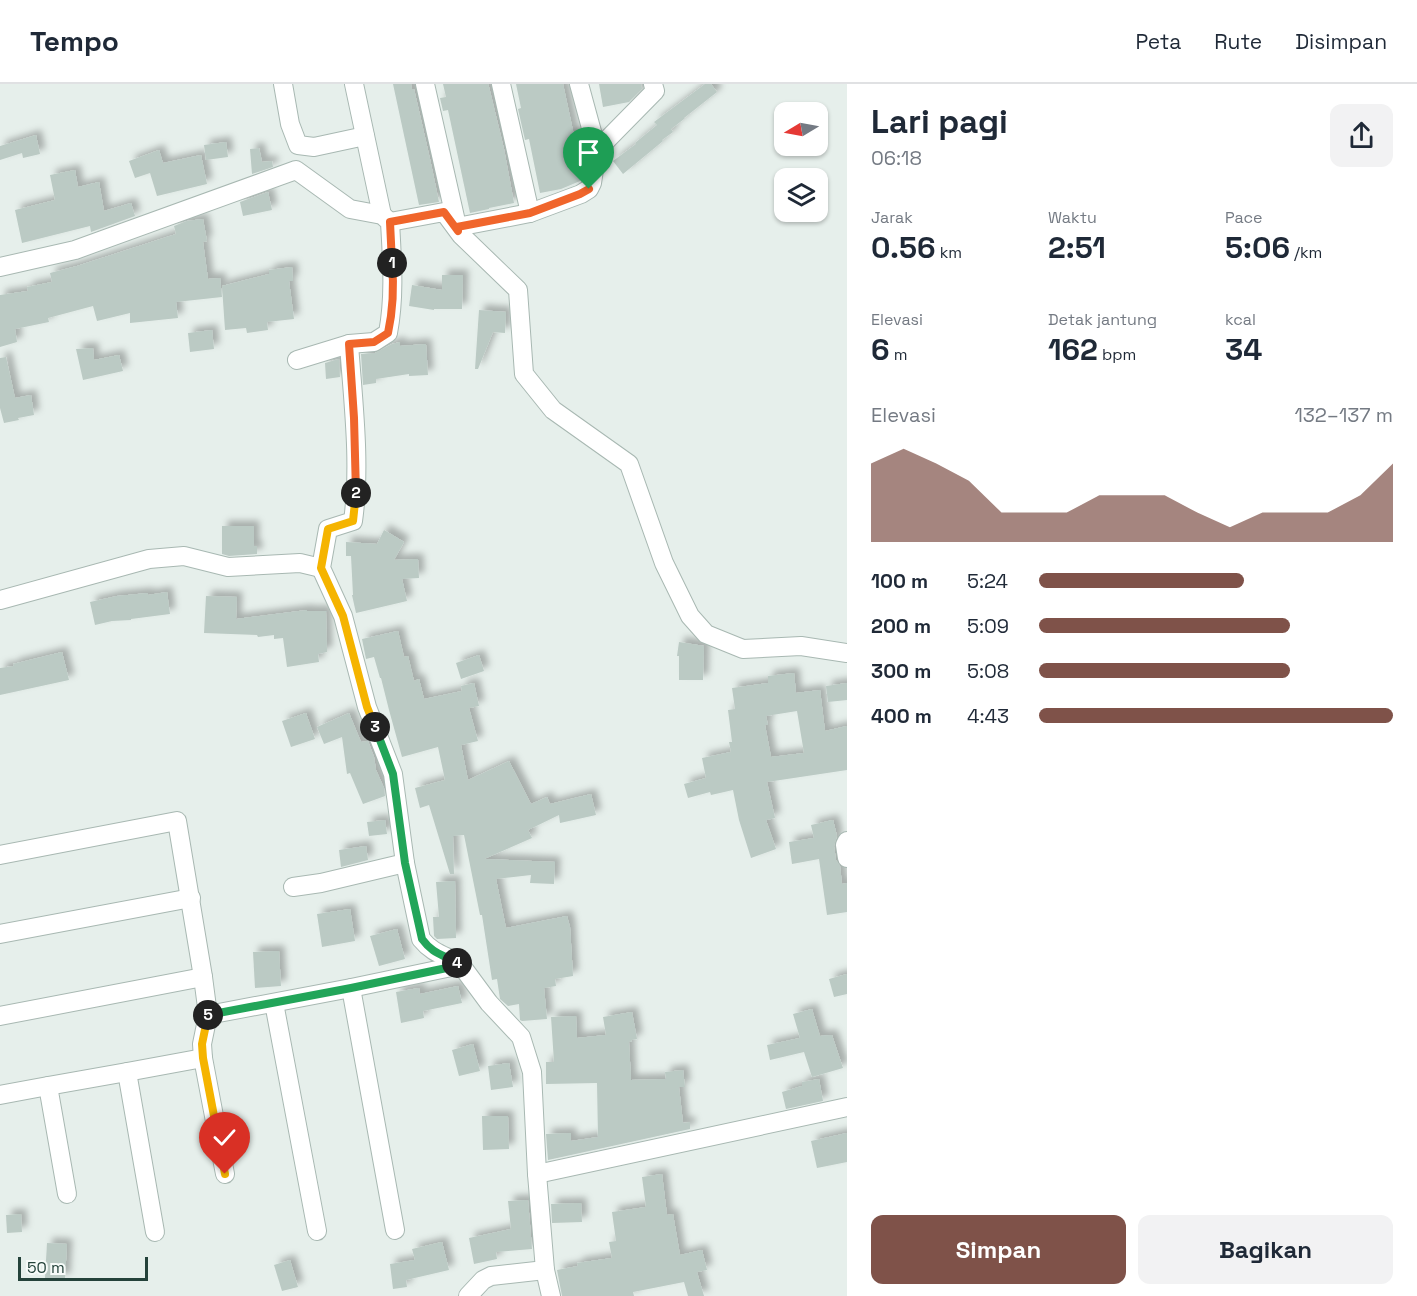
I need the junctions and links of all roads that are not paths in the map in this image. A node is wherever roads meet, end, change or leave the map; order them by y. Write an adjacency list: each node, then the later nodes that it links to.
1 (283, 84): 7 (street)
2 (354, 84): 7 (street)
3 (425, 84): 11 (street)
4 (501, 84): 9 (street)
5 (579, 84): 8 (street)
6 (656, 86): 8 (street)
7 (365, 136): 10 (street)
8 (597, 150): 9 (street)
9 (530, 213): 11 (street)
10 (386, 219): 11 (street); 12 (street); 13 (street)
11 (457, 229): 17 (street)
12 (0, 267)
13 (349, 344): 14 (street); 15 (street)
14 (297, 360)
15 (321, 568): 16 (street); 21 (street)
16 (0, 600)
17 (847, 653)
18 (847, 841): 20 (street)
19 (0, 855): 23 (street)
20 (847, 858)
21 (405, 863): 22 (street); 25 (street)
22 (293, 887)
23 (190, 898): 24 (street); 26 (street)
24 (0, 934)
25 (461, 965): 27 (street); 37 (street)
26 (203, 977): 29 (street); 30 (street)
27 (351, 988): 28 (street); 39 (street)
28 (274, 1003): 29 (street); 40 (street)
29 (208, 1015): 31 (street)
30 (0, 1016)
31 (203, 1058): 32 (street); 36 (street)
32 (127, 1072): 33 (street); 41 (street)
33 (48, 1086): 34 (street); 38 (street)
34 (0, 1095)
35 (847, 1107): 37 (street)
36 (225, 1174)
37 (537, 1174): 42 (street)
38 (67, 1194)
39 (395, 1230)
40 (317, 1231)
41 (155, 1232)
42 (545, 1270): 43 (street); 44 (street)
43 (468, 1296)
44 (551, 1296)

